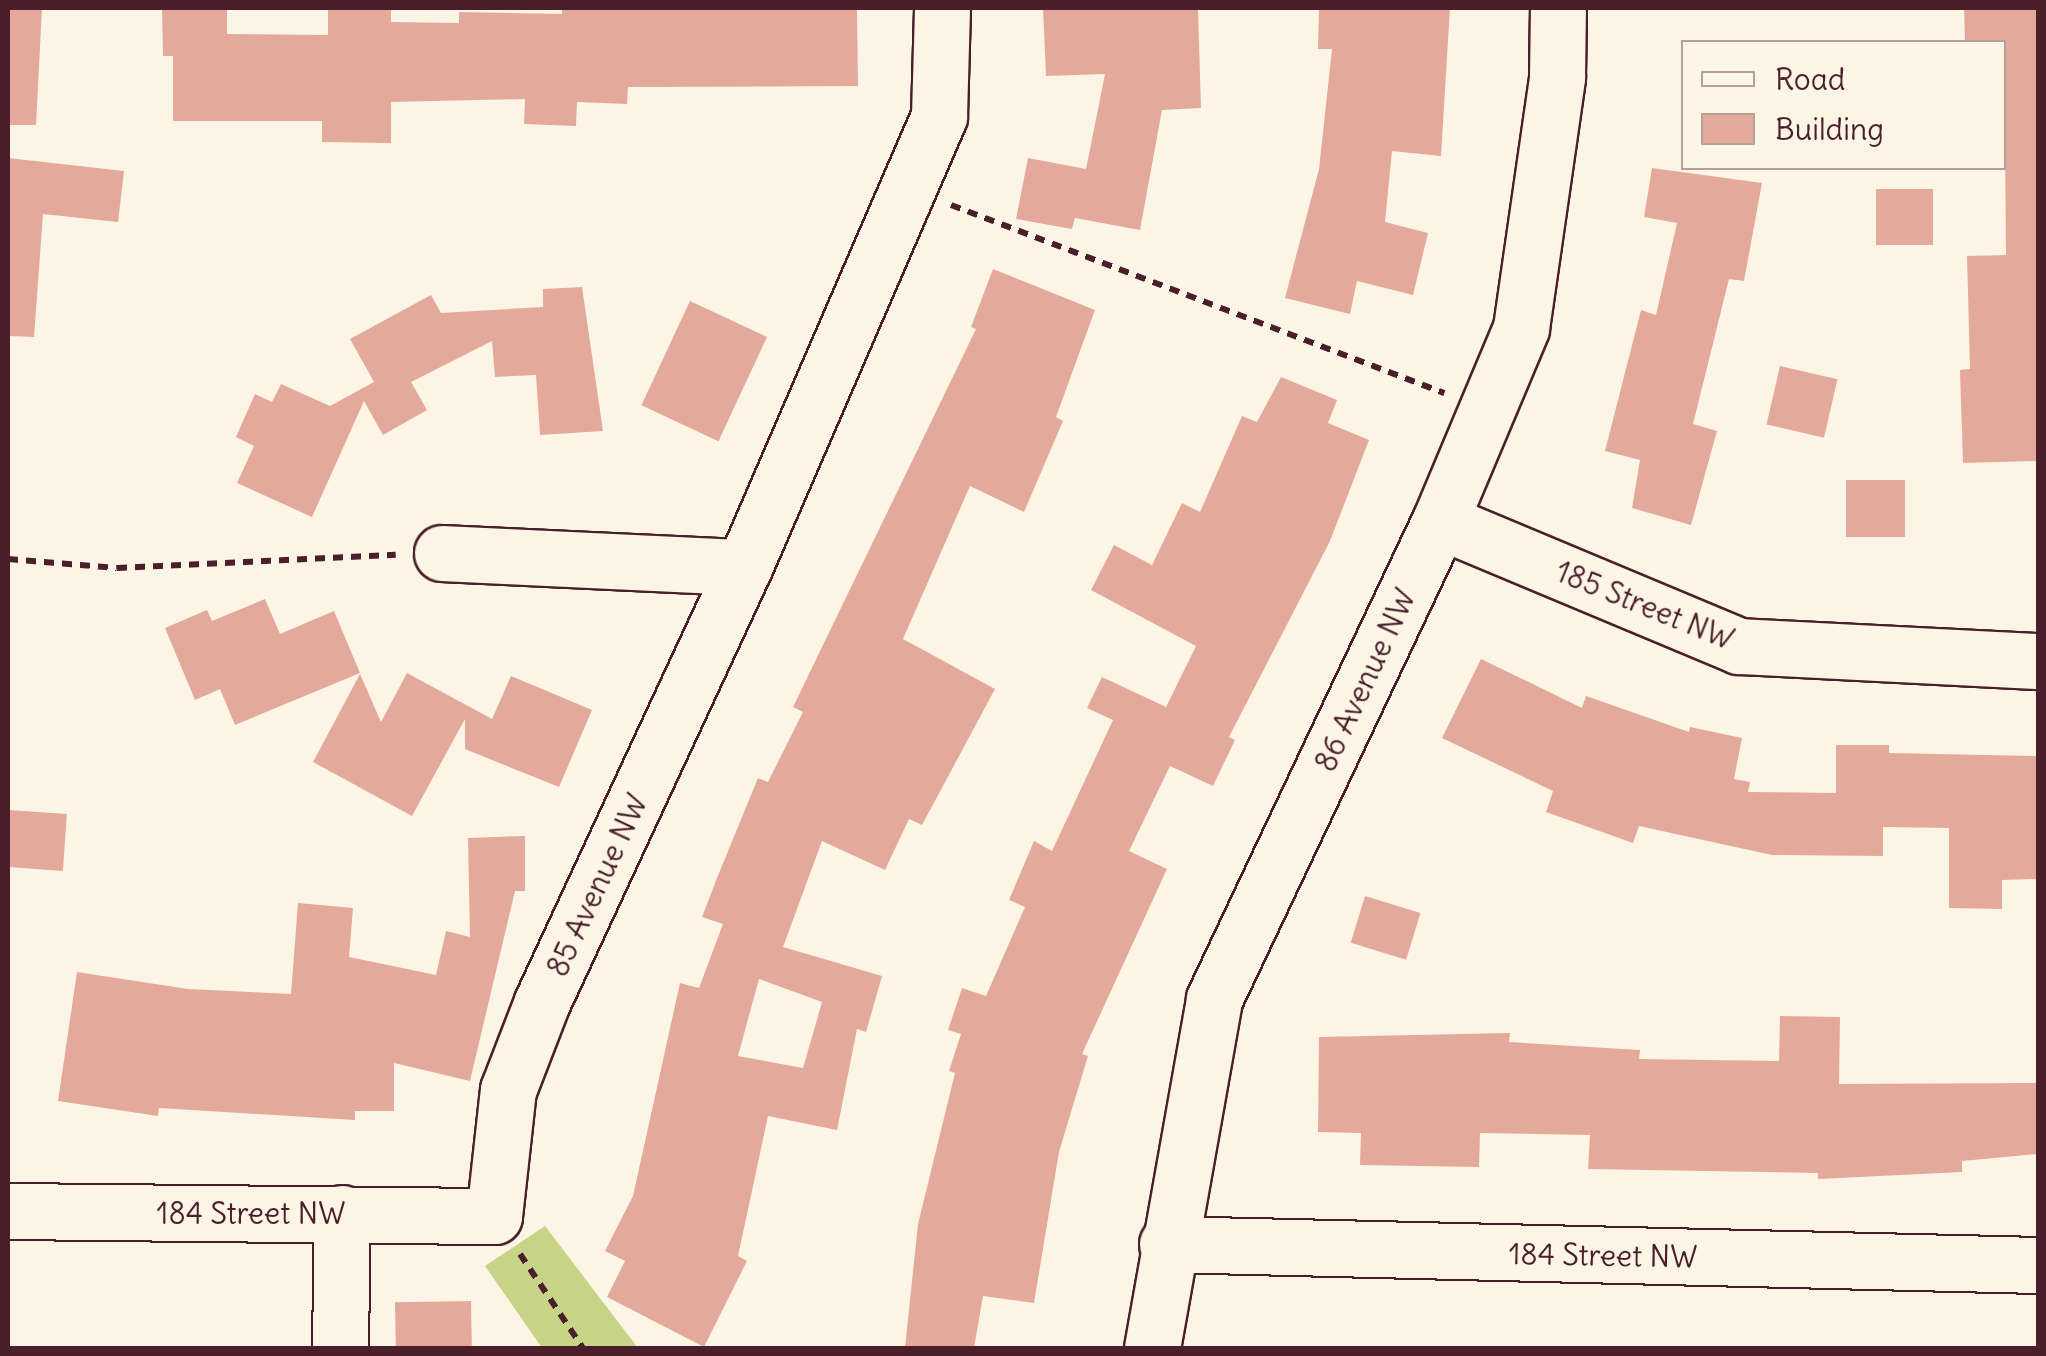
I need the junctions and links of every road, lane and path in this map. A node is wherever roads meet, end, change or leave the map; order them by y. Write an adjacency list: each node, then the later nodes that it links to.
1 (942, 8): 3 (street, 85 Avenue NW)
2 (1558, 8): 4 (street, 86 Avenue NW)
3 (908, 189): 4 (path); 8 (street, 85 Avenue NW)
4 (1487, 409): 5 (street, 86 Avenue NW)
5 (1440, 520): 9 (street, 185 Street NW); 13 (street, 86 Avenue NW)
6 (442, 553): 7 (path); 8 (street)
7 (8, 559)
8 (744, 567): 12 (street, 85 Avenue NW)
9 (2038, 661)
10 (8, 1211): 11 (street, 184 Street NW)
11 (342, 1214): 12 (street, 184 Street NW); 15 (street)
12 (494, 1216): 16 (path)
13 (1167, 1244): 14 (street, 184 Street NW); 17 (street, 86 Avenue NW)
14 (2038, 1264)
15 (340, 1348)
16 (583, 1348)
17 (1152, 1348)

